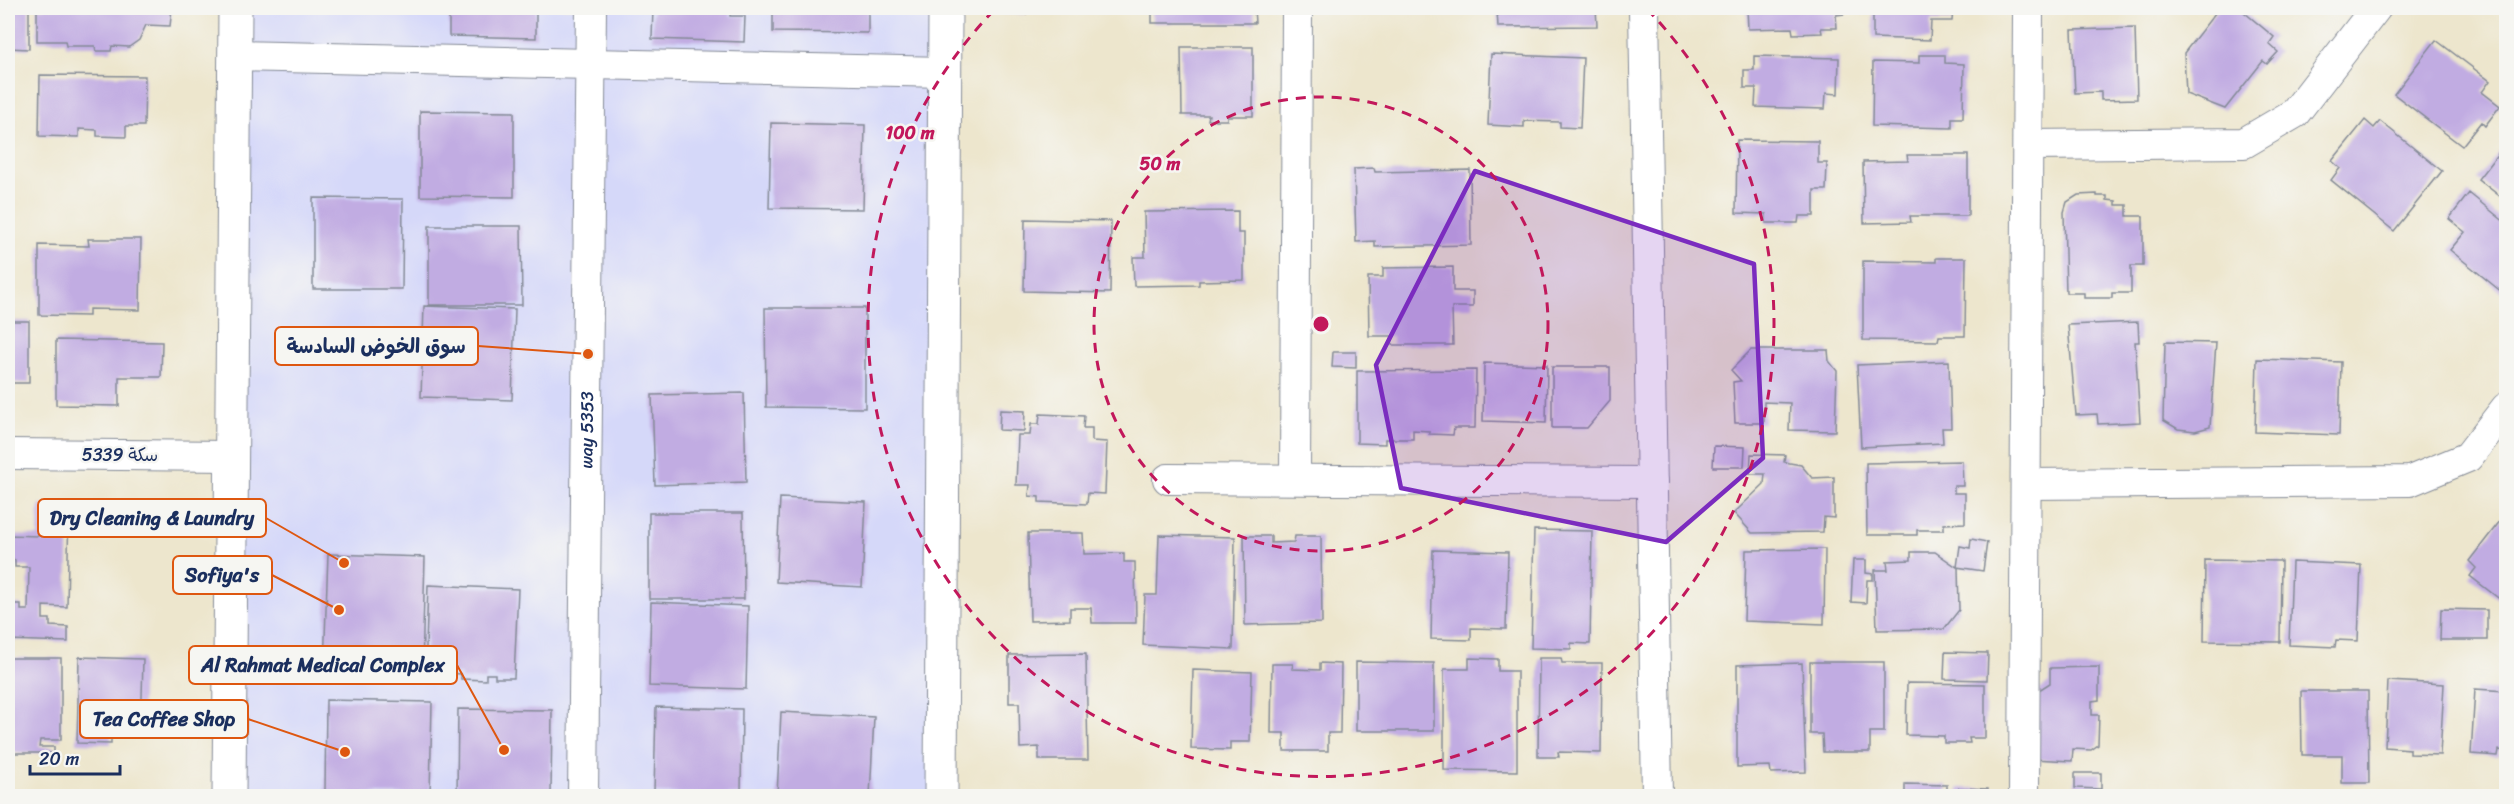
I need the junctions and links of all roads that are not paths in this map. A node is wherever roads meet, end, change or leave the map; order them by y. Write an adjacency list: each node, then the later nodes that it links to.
1 (235, 8): 8 (street)
2 (591, 8): 9 (street, way 5353)
3 (945, 8): 10 (street)
4 (1297, 8): 16 (street)
5 (1644, 8): 17 (street)
6 (2028, 8): 11 (street)
7 (2376, 8): 11 (street)
8 (234, 56): 9 (street); 14 (street)
9 (591, 64): 10 (street); 20 (street, way 5353)
10 (945, 72): 21 (street)
11 (2028, 145): 18 (street)
12 (2506, 408): 18 (street)
13 (8, 454): 14 (street, سكة 5339)
14 (231, 456): 19 (street)
15 (1168, 479): 16 (street)
16 (1295, 479): 17 (street)
17 (1652, 482): 22 (street)
18 (2026, 484): 23 (street)
19 (230, 796)
20 (583, 796)
21 (941, 796)
22 (1657, 796)
23 (2024, 796)

